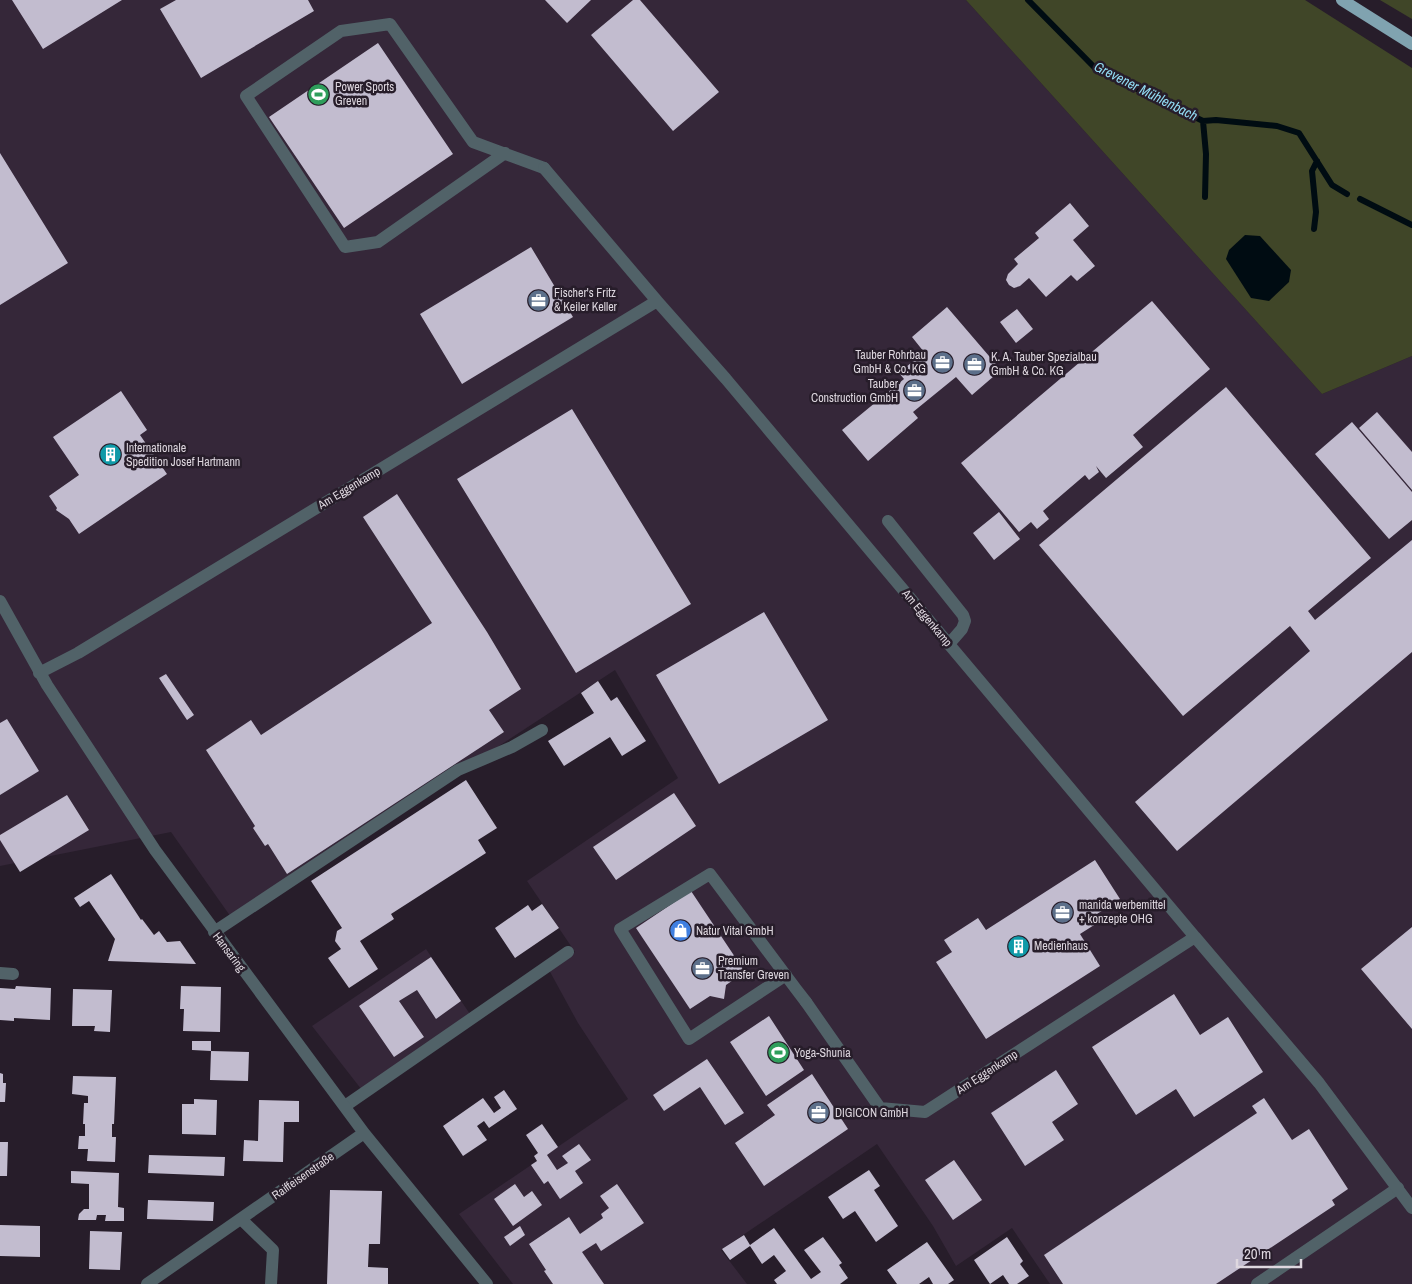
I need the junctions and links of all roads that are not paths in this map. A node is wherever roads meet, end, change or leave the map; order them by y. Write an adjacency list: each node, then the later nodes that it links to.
1 (1342, 0): 2 (main road)
2 (1412, 44)
3 (505, 153): 3 (street); 4 (street, Am Eggenkamp)
4 (656, 301): 7 (street, Am Eggenkamp); 8 (street, Am Eggenkamp)
5 (888, 521): 7 (street)
6 (0, 601): 8 (street, Hansaring)
7 (948, 644): 11 (street, Am Eggenkamp)
8 (39, 672): 10 (street, Hansaring)
9 (542, 730): 10 (street)
10 (214, 932): 16 (street, Hansaring)
11 (1195, 937): 15 (street, Am Eggenkamp); 18 (street, Am Eggenkamp)
12 (568, 952): 16 (street)
13 (0, 973): 14 (street)
14 (13, 974)
15 (786, 975): 15 (street, Am Eggenkamp)
16 (344, 1106): 17 (street, Hansaring)
17 (364, 1133): 20 (street, Raiffeisenstraße); 23 (street, Hansaring)
18 (1398, 1188): 19 (street, Am Eggenkamp); 24 (street)
19 (1412, 1208)
20 (241, 1218): 21 (street, Raiffeisenstraße); 22 (street)
21 (147, 1284)
22 (271, 1284)
23 (487, 1284)
24 (1257, 1284)

